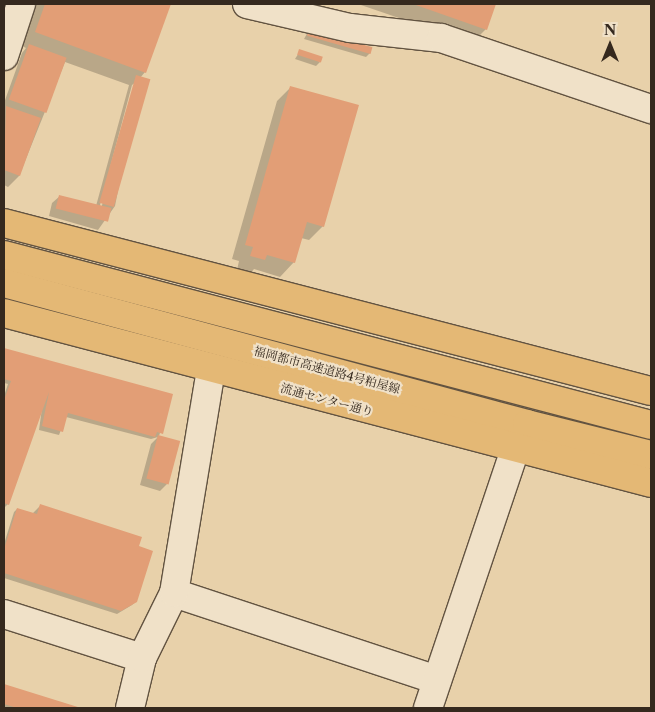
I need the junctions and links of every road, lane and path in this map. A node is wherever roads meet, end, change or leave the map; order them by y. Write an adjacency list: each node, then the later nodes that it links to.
1 (21, 4): 3 (street)
2 (247, 4): 4 (street)
3 (4, 56)
4 (651, 109)
5 (4, 223): 10 (highway)
6 (4, 255): 11 (highway)
7 (4, 283): 13 (highway, 福岡都市高速道路4号粕屋線)
8 (4, 313): 9 (highway, 流通センター通り)
9 (211, 370): 12 (highway, 流通センター通り); 15 (street)
10 (651, 391)
11 (651, 425)
12 (515, 449): 14 (highway, 流通センター通り); 18 (street)
13 (651, 455)
14 (651, 482)
15 (174, 593): 17 (street); 18 (street)
16 (4, 614): 17 (street)
17 (142, 658): 19 (street)
18 (437, 680): 20 (street)
19 (130, 708)
20 (428, 708)

